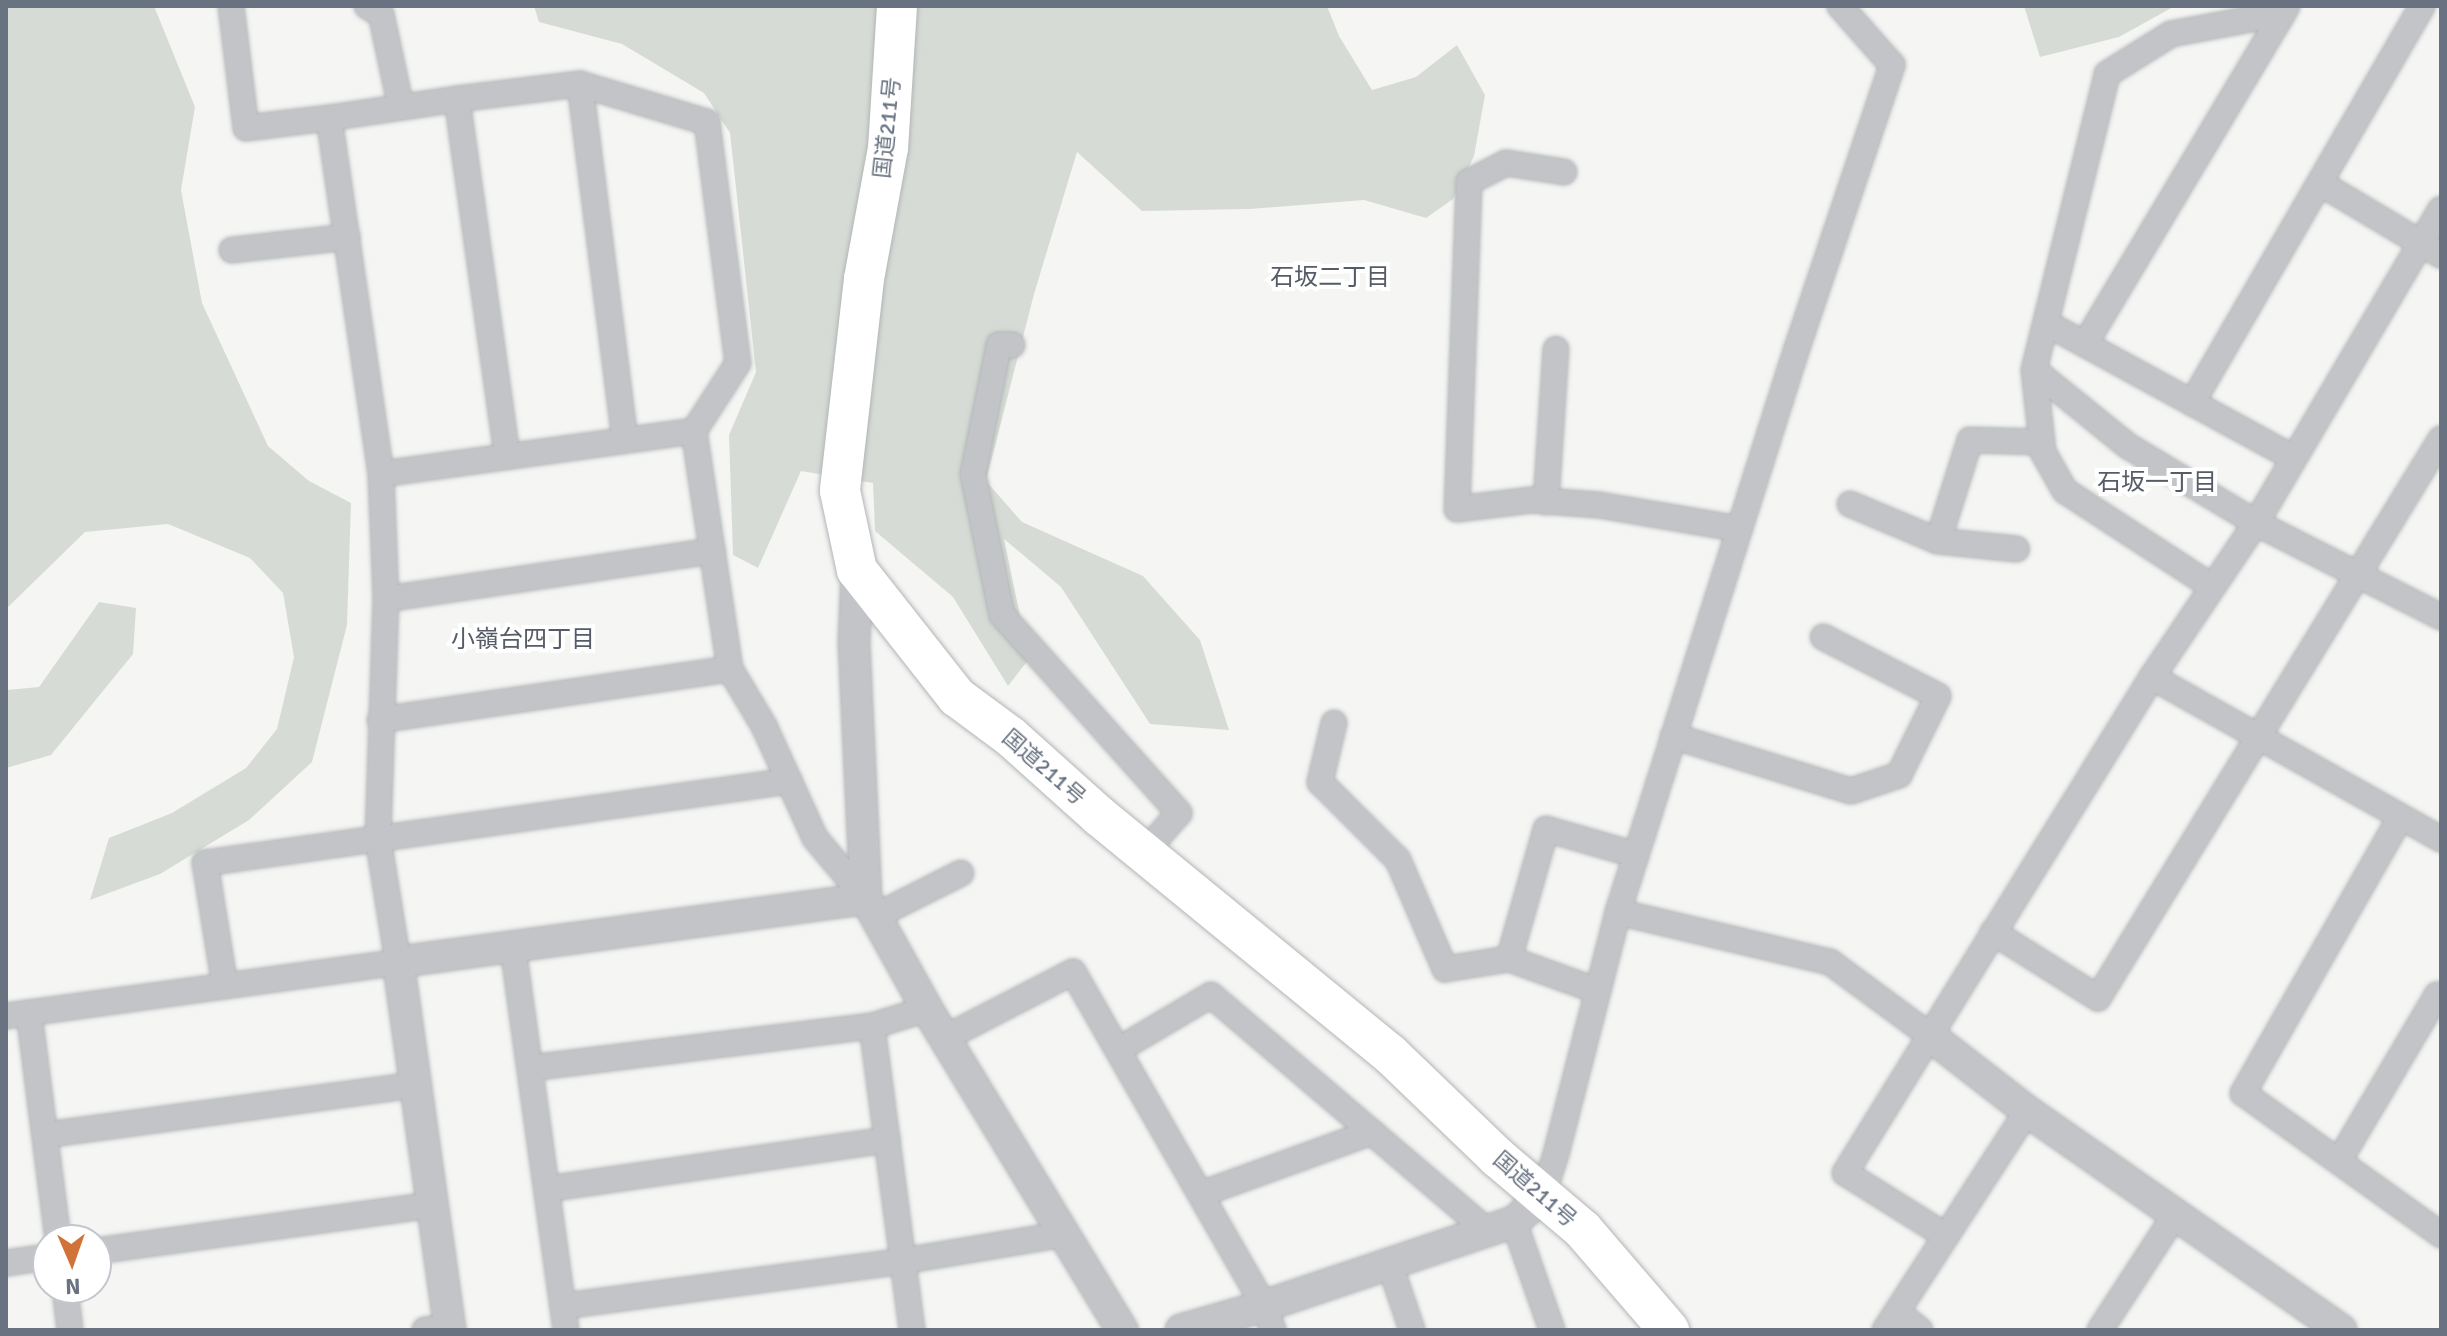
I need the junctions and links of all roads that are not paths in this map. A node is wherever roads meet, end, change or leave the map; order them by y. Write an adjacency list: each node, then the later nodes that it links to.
1 (231, 6): 10 (street)
2 (367, 6): 9 (street)
3 (897, 6): 37 (highway, 国道211号)
4 (1840, 6): 33 (street)
5 (2422, 6): 12 (street)
6 (2285, 9): 17 (street); 18 (street)
7 (580, 84): 8 (street); 23 (street); 25 (street)
8 (457, 99): 9 (street); 27 (street)
9 (401, 107): 10 (street)
10 (329, 118): 14 (street)
11 (1564, 172): 30 (street)
12 (2320, 183): 15 (street); 22 (street)
13 (2441, 209): 15 (street)
14 (347, 237): 16 (street); 29 (street)
15 (2431, 249): 28 (street)
16 (232, 250)
17 (2046, 323): 18 (street); 21 (street)
18 (2085, 344): 22 (street)
19 (1012, 345): 53 (street)
20 (1556, 349): 30 (street)
21 (2034, 370): 26 (street); 32 (street)
22 (2192, 403): 28 (street)
23 (694, 431): 25 (street); 36 (street)
24 (2441, 439): 38 (street)
25 (625, 440): 27 (street)
26 (2042, 442): 34 (street); 39 (street)
27 (507, 456): 29 (street)
28 (2294, 458): 32 (street)
29 (381, 474): 40 (street)
30 (1546, 502): 33 (street)
31 (1850, 504): 34 (street)
32 (2256, 523): 38 (street); 39 (street)
33 (1739, 529): 47 (street)
34 (1938, 541): 35 (street)
35 (2017, 549)
36 (712, 551): 40 (street); 43 (street)
37 (857, 570): 53 (highway, 国道211号); 56 (street)
38 (2360, 575): 41 (street); 48 (street)
39 (2211, 586): 44 (street)
40 (386, 599): 45 (street)
41 (2441, 617)
42 (1823, 637): 47 (street)
43 (730, 669): 45 (street); 49 (street)
44 (2152, 677): 48 (street); 58 (street)
45 (380, 720): 51 (street)
46 (1334, 723): 60 (street)
47 (1673, 736): 54 (street)
48 (2258, 737): 50 (street); 58 (street)
49 (789, 781): 51 (street); 56 (street)
50 (2400, 818): 52 (street); 77 (street)
51 (378, 838): 61 (street); 62 (street)
52 (2441, 839)
53 (1144, 853): 82 (highway, 国道211号)
54 (1636, 855): 57 (street); 60 (street)
55 (961, 873): 56 (street)
56 (871, 908): 59 (street); 65 (street)
57 (1618, 912): 63 (street); 68 (street)
58 (1993, 932): 68 (street)
59 (513, 948): 61 (street); 71 (street)
60 (1509, 959): 63 (street)
61 (398, 962): 62 (street); 72 (street)
62 (225, 986): 66 (street)
63 (1598, 991): 82 (street)
64 (2441, 996): 77 (street)
65 (927, 1009): 67 (street); 69 (street)
66 (18, 1015): 75 (street)
67 (872, 1026): 71 (street); 76 (street)
68 (1929, 1035): 73 (street); 86 (street)
69 (945, 1038): 70 (street); 85 (street)
70 (1118, 1050): 74 (street); 79 (street)
71 (530, 1068): 78 (street)
72 (415, 1085): 75 (street); 80 (street)
73 (2027, 1111): 81 (street); 86 (street)
74 (1372, 1132): 79 (street); 82 (street)
75 (45, 1135): 83 (street)
76 (887, 1140): 78 (street); 89 (street)
77 (2339, 1161): 84 (street)
78 (547, 1189): 93 (street)
79 (1201, 1194): 94 (street)
80 (432, 1205): 87 (street); 97 (street)
81 (2175, 1215): 96 (street); 106 (street)
82 (1514, 1216): 90 (street); 103 (street); 104 (highway, 国道211号)
83 (56, 1224)
84 (2438, 1227)
85 (1064, 1234): 89 (street); 100 (street)
86 (1946, 1236): 95 (street)
87 (112, 1249)
88 (32, 1259): 91 (street)
89 (903, 1261): 93 (street); 99 (street)
90 (1389, 1262): 94 (street); 102 (street)
91 (6, 1263)
92 (67, 1304): 98 (street)
93 (564, 1318)
94 (1269, 1318): 101 (street)
95 (1891, 1321): 105 (street)
96 (2104, 1328)
97 (442, 1329)
98 (70, 1330)
99 (912, 1330)
100 (1122, 1330)
101 (1181, 1330)
102 (1412, 1330)
103 (1552, 1330)
104 (1669, 1330)
105 (1920, 1330)
106 (2341, 1330)

